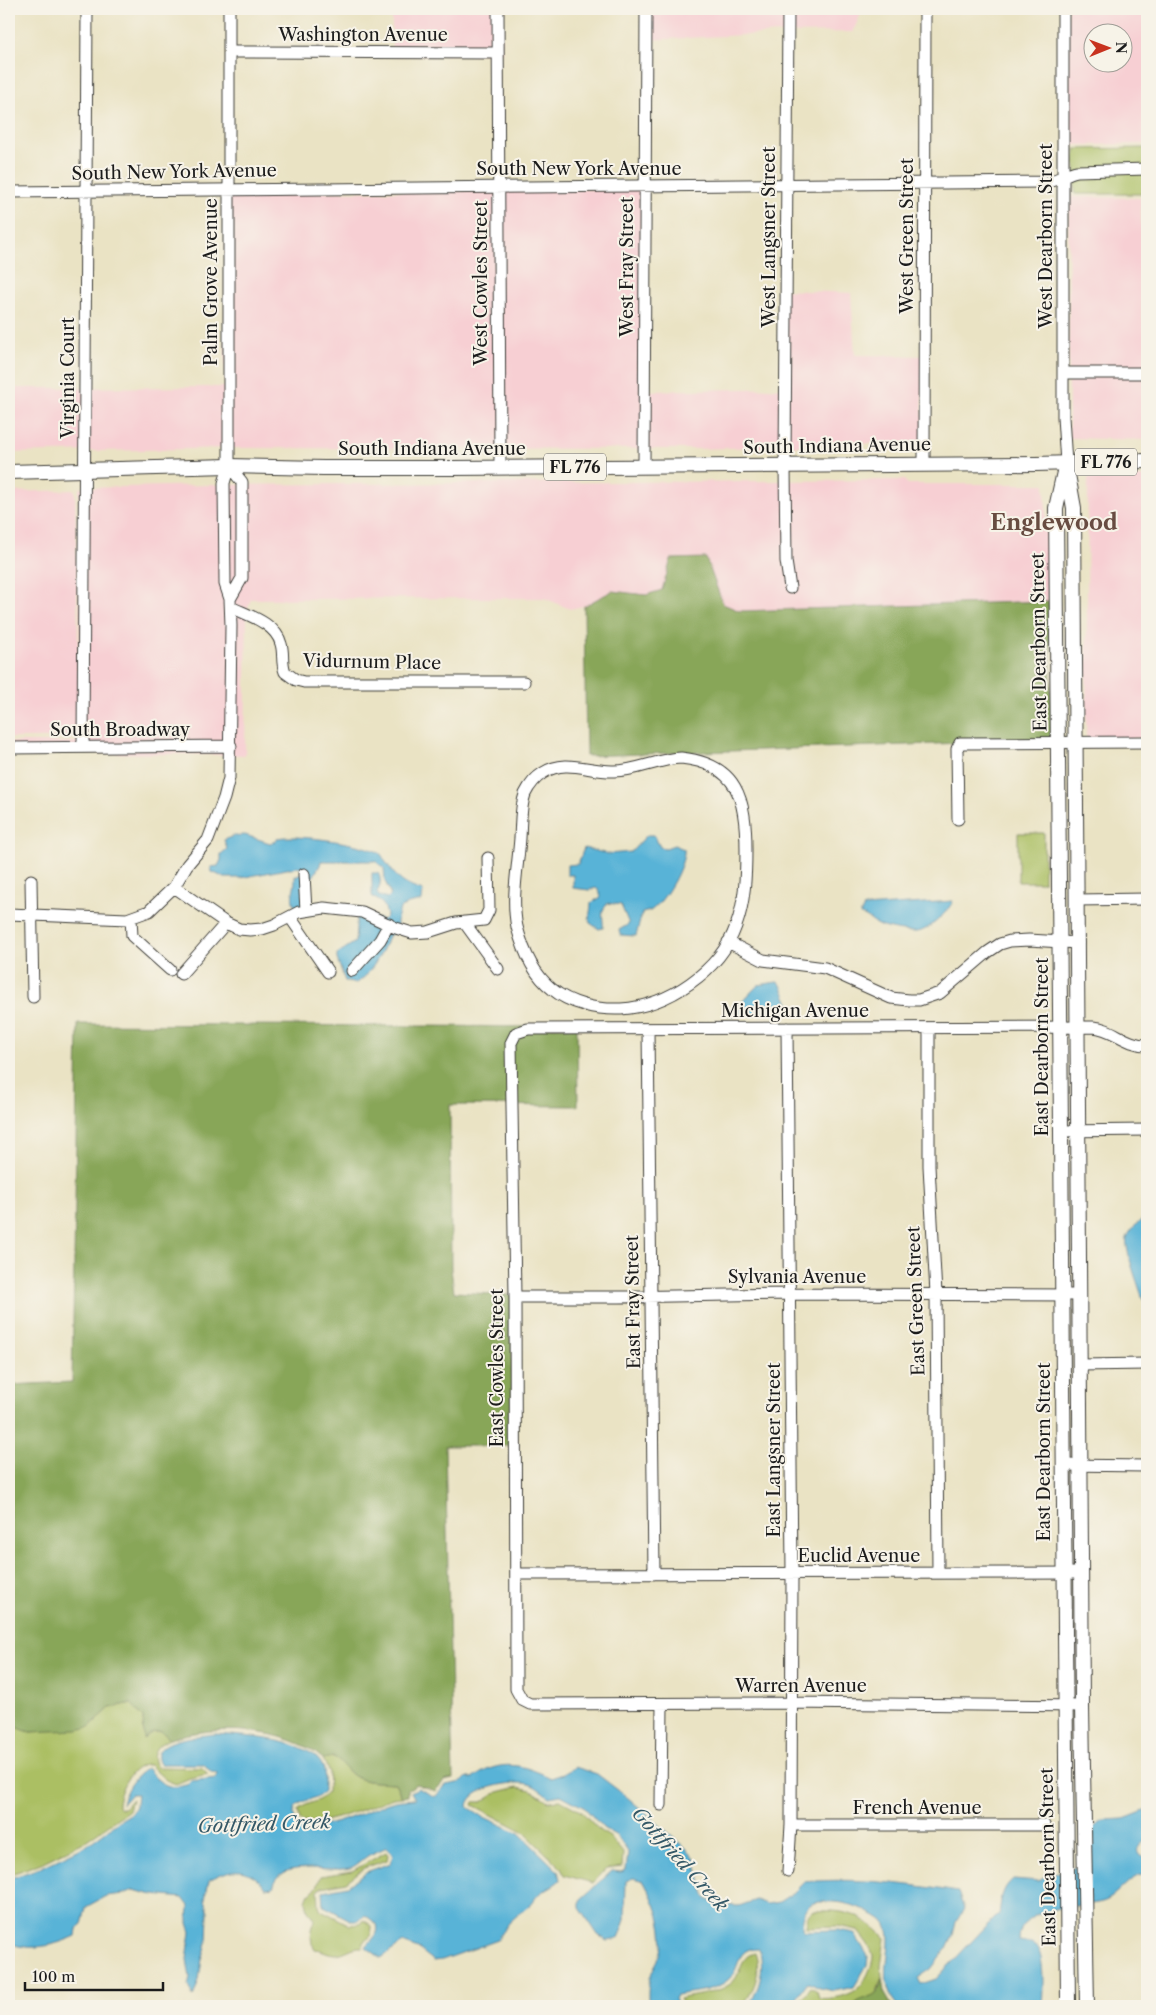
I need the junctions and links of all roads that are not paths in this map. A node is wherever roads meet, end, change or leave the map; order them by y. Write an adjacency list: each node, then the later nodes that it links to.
1 (87, 9): 17 (street, Virginia Court)
2 (229, 9): 8 (street, Palm Grove Avenue)
3 (498, 9): 9 (street, West Cowles Street)
4 (646, 9): 15 (street, West Fray Street)
5 (788, 9): 13 (street, West Langsner Street)
6 (925, 9): 12 (street, West Green Street)
7 (1063, 9): 11 (street, West Dearborn Street)
8 (229, 52): 9 (street, Washington Avenue); 16 (street, Palm Grove Avenue)
9 (498, 52): 14 (street, West Cowles Street)
10 (1147, 169): 11 (street, South New York Avenue)
11 (1063, 177): 12 (street, South New York Avenue); 19 (street, West Dearborn Street)
12 (924, 184): 13 (street, South New York Avenue); 23 (street, West Green Street)
13 (787, 185): 15 (street, South New York Avenue); 24 (street, West Langsner Street)
14 (498, 187): 15 (street, South New York Avenue); 16 (street, South New York Avenue); 27 (street, West Cowles Street)
15 (645, 187): 26 (street, West Fray Street)
16 (228, 189): 17 (street, South New York Avenue); 25 (street, Palm Grove Avenue)
17 (86, 191): 18 (street, South New York Avenue); 28 (street, Virginia Court)
18 (9, 192)
19 (1063, 373): 20 (street); 22 (street, West Dearborn Street)
20 (1147, 373)
21 (1147, 461): 22 (main road, FL 776)
22 (1066, 463): 23 (main road, South Indiana Avenue / FL 776); 33 (main road, East Dearborn Street); 34 (main road, East Dearborn Street)
23 (924, 464): 24 (main road, South Indiana Avenue / FL 776)
24 (785, 465): 26 (main road, South Indiana Avenue / FL 776); 30 (street)
25 (229, 466): 27 (main road, South Indiana Avenue / FL 776); 28 (main road, South Indiana Avenue / FL 776); 31 (street, Palm Grove Avenue); 31 (street)
26 (644, 466): 27 (main road, South Indiana Avenue / FL 776)
27 (500, 467)
28 (85, 469): 29 (main road, South Indiana Avenue / FL 776); 37 (street, Virginia Court)
29 (9, 472)
30 (790, 588)
31 (230, 603): 32 (street, Vidurnum Place); 36 (street, Palm Grove Avenue)
32 (524, 682)
33 (1059, 742): 34 (street); 39 (street); 55 (main road, East Dearborn Street)
34 (1077, 742): 35 (street); 45 (main road, East Dearborn Street)
35 (1147, 742)
36 (231, 746): 37 (street, South Broadway); 43 (street, Palm Grove Avenue)
37 (83, 747): 38 (street, South Broadway)
38 (9, 748)
39 (958, 819)
40 (488, 858): 51 (street)
41 (304, 874): 46 (street)
42 (31, 880): 48 (street)
43 (174, 887): 50 (street, Palm Grove Avenue); 52 (street)
44 (1147, 899): 45 (street)
45 (1077, 900): 56 (main road, East Dearborn Street)
46 (306, 911): 49 (street); 53 (street)
47 (9, 914): 48 (street)
48 (32, 914): 50 (street); 60 (street)
49 (290, 917): 52 (street); 59 (street)
50 (131, 918): 52 (street)
51 (464, 922): 53 (street); 57 (street)
52 (226, 923)
53 (389, 924): 58 (street)
54 (728, 942): 54 (street); 55 (street)
55 (1060, 942): 56 (street); 61 (main road, East Dearborn Street)
56 (1078, 943): 62 (main road, East Dearborn Street)
57 (498, 969)
58 (352, 971)
59 (328, 972)
60 (33, 997)
61 (1061, 1027): 62 (street, Michigan Avenue); 64 (street, Michigan Avenue); 69 (main road, East Dearborn Street)
62 (1078, 1027): 67 (street, Michigan Avenue); 70 (main road, East Dearborn Street)
63 (788, 1028): 64 (street, Michigan Avenue); 65 (street, Michigan Avenue); 71 (street, East Langsner Street)
64 (929, 1028): 72 (street, East Green Street)
65 (648, 1029): 66 (street, Michigan Avenue); 73 (street, East Fray Street)
66 (514, 1035): 76 (street, East Cowles Street)
67 (1147, 1045)
68 (1147, 1130): 70 (street)
69 (1061, 1131): 70 (street); 74 (main road, East Dearborn Street)
70 (1079, 1131): 75 (main road, East Dearborn Street)
71 (791, 1294): 72 (street, Sylvania Avenue); 73 (street, Sylvania Avenue); 82 (street, East Langsner Street)
72 (936, 1294): 74 (street, Sylvania Avenue); 83 (street, East Green Street)
73 (650, 1295): 76 (street, Sylvania Avenue); 87 (street, East Fray Street)
74 (1062, 1295): 75 (street, Sylvania Avenue); 79 (main road, East Dearborn Street)
75 (1079, 1295): 78 (main road, East Dearborn Street)
76 (515, 1297): 86 (street, East Cowles Street)
77 (1147, 1364): 78 (street)
78 (1080, 1365): 80 (main road, East Dearborn Street)
79 (1063, 1465): 80 (street); 84 (main road, East Dearborn Street)
80 (1082, 1466): 81 (street); 85 (main road, East Dearborn Street)
81 (1147, 1466)
82 (792, 1573): 83 (street, Euclid Avenue); 87 (street, Euclid Avenue); 89 (street, East Langsner Street)
83 (938, 1573): 84 (street, Euclid Avenue)
84 (1064, 1573): 85 (street, Euclid Avenue); 91 (main road, East Dearborn Street)
85 (1081, 1573): 92 (main road, East Dearborn Street)
86 (516, 1574): 87 (street, Euclid Avenue); 88 (street, East Cowles Street)
87 (654, 1574)
88 (522, 1700): 90 (street, Warren Avenue)
89 (792, 1703): 90 (street, Warren Avenue); 91 (street, Warren Avenue); 95 (street, East Langsner Street)
90 (662, 1704): 93 (street)
91 (1064, 1706): 92 (street, Warren Avenue); 97 (main road, East Dearborn Street)
92 (1082, 1706): 98 (main road, East Dearborn Street)
93 (660, 1805)
94 (1044, 1825): 95 (street, French Avenue)
95 (791, 1826): 96 (street, East Langsner Street)
96 (788, 1871)
97 (1068, 2006)
98 (1087, 2006)

